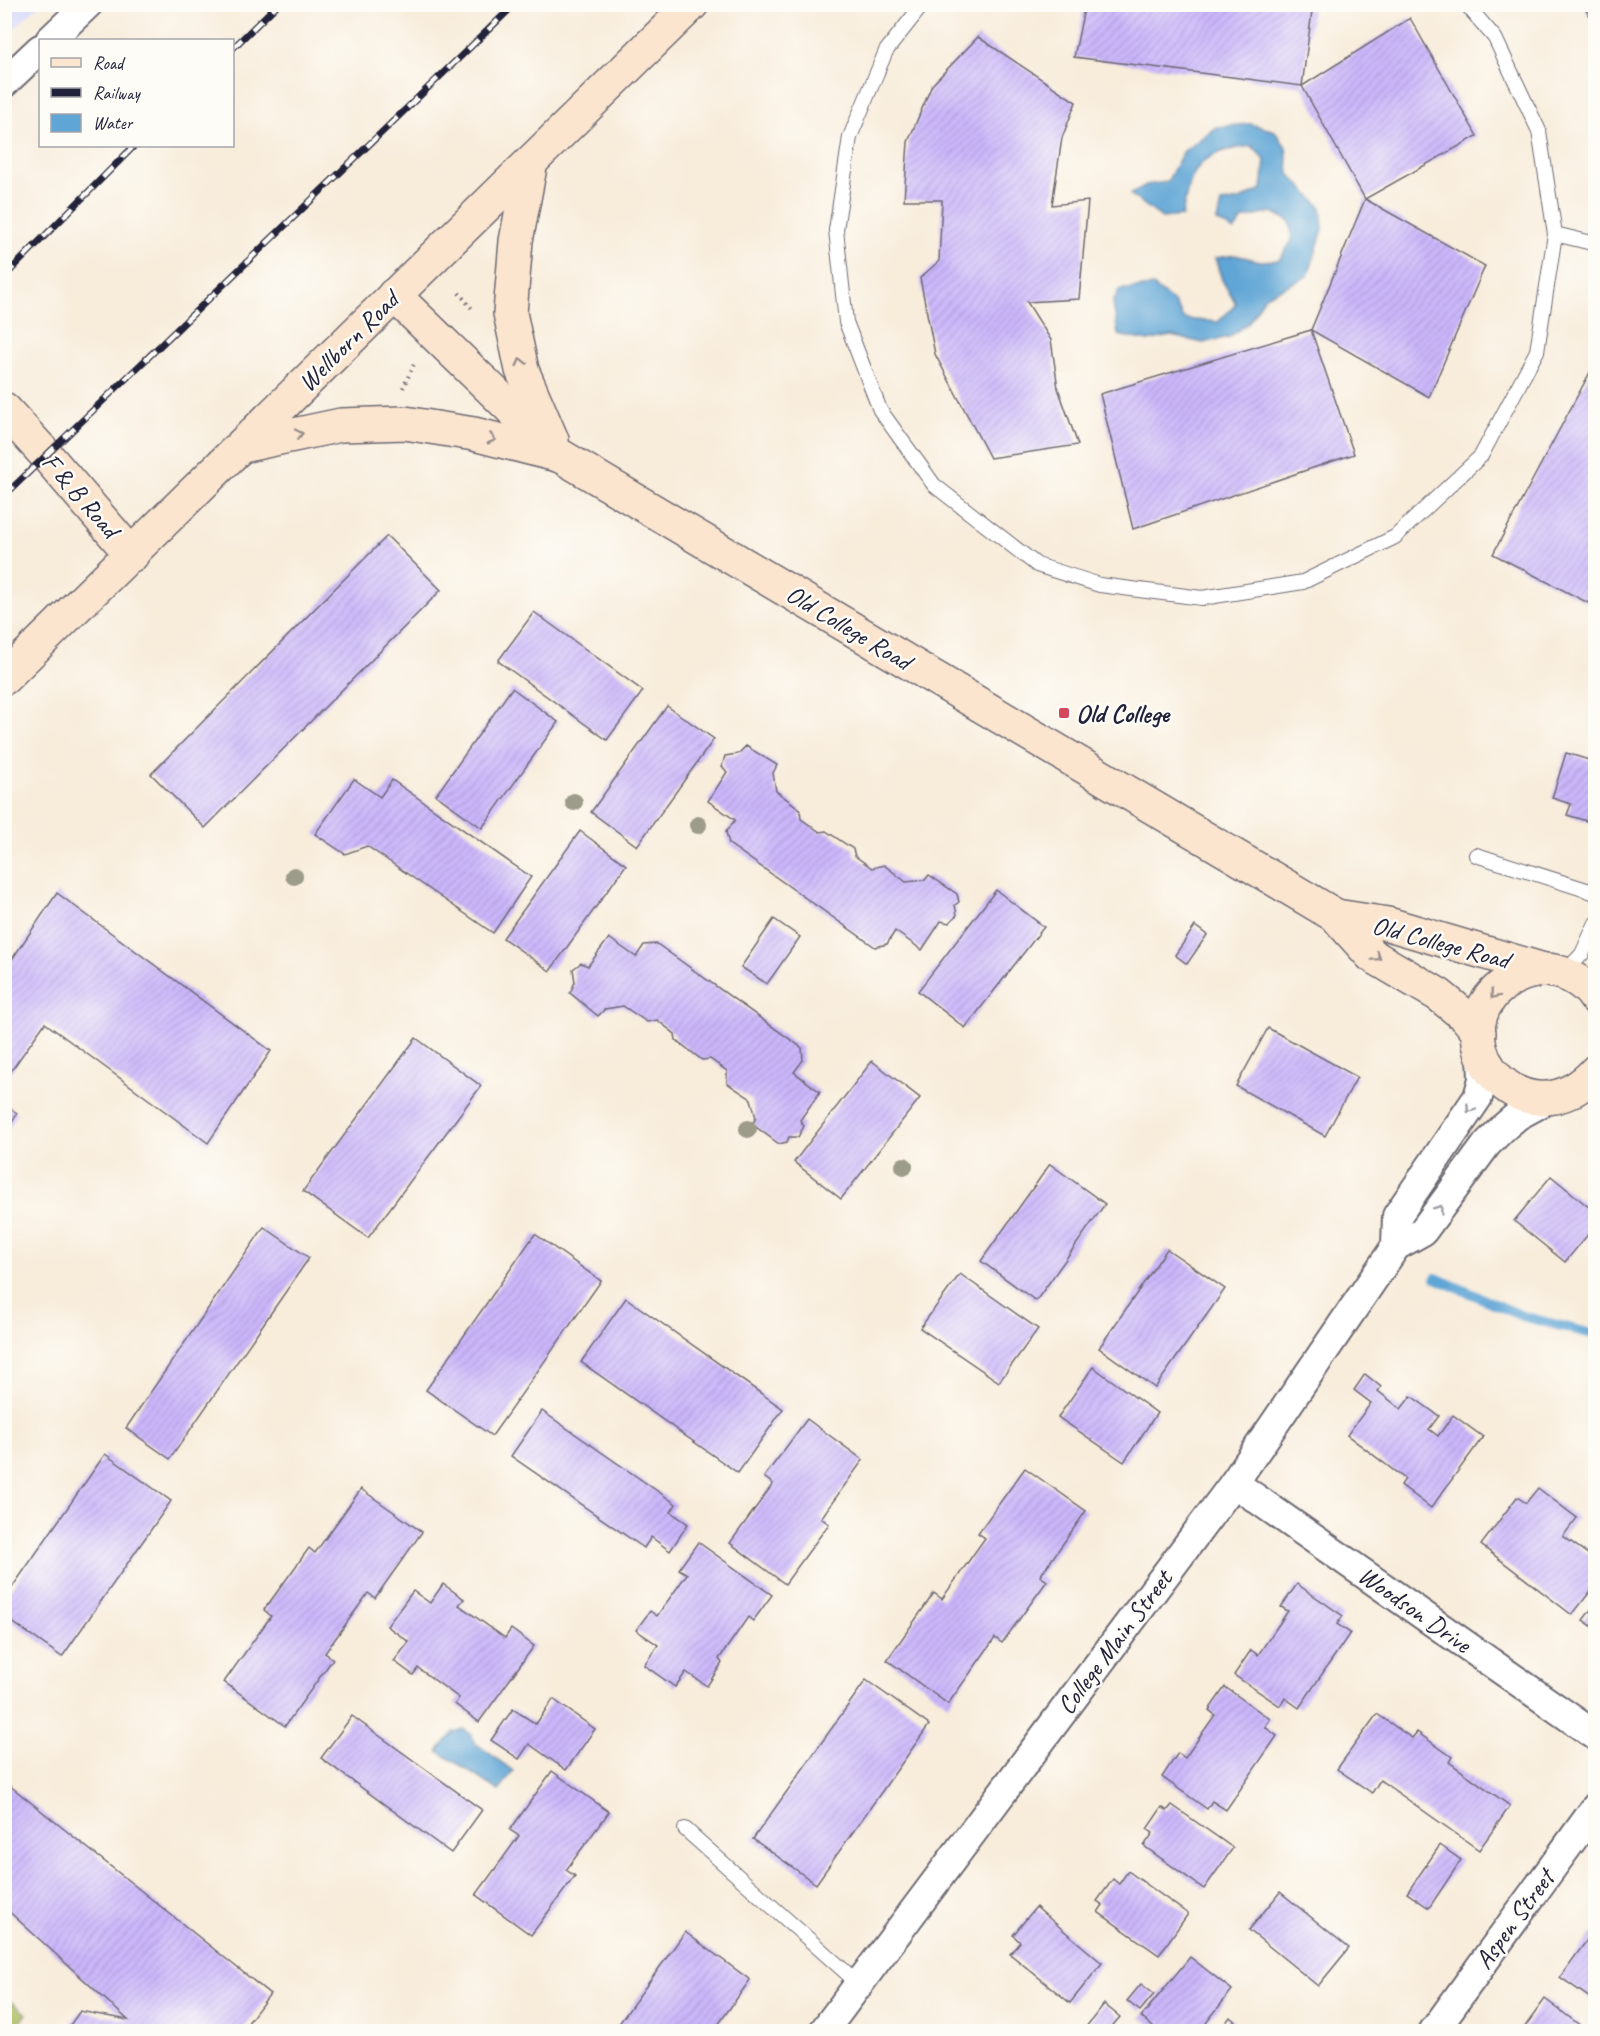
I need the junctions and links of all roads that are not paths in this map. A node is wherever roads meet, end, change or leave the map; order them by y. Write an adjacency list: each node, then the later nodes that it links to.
1 (88, 4): 5 (street)
2 (692, 4): 8 (street, Wellborn Road)
3 (923, 4): 9 (lane)
4 (1466, 4): 9 (lane)
5 (51, 39)
6 (39, 50): 7 (street)
7 (4, 83)
8 (531, 162): 11 (street, Wellborn Road); 14 (street, one-way to 8)
9 (1555, 234): 10 (lane)
10 (1596, 244)
11 (394, 295): 13 (street, Wellborn Road); 14 (street, Old College Road)
12 (4, 409): 15 (street, F & B Road)
13 (242, 446): 14 (street, one-way to 14); 15 (street, Wellborn Road)
14 (559, 455): 19 (street, Old College Road)
15 (132, 555): 16 (street, Wellborn Road)
16 (4, 678)
17 (1476, 855): 18 (lane)
18 (1596, 893)
19 (1336, 916): 21 (street, Old College Road); 23 (street, Old College Road, one-way to 23)
20 (1596, 923): 21 (lane)
21 (1554, 972): 22 (street, Old College Road); 23 (street, one-way to 23)
22 (1596, 999)
23 (1480, 1043): 25 (street, Old College Road); 26 (street, one-way to 26)
24 (1592, 1079): 25 (street)
25 (1550, 1098): 26 (street, College Main Street, one-way to 25)
26 (1396, 1246): 27 (street, College Main Street)
27 (1234, 1483): 28 (street, Woodson Drive); 31 (street, College Main Street)
28 (1596, 1736)
29 (1596, 1807): 33 (street, Aspen Street)
30 (685, 1828): 31 (lane)
31 (859, 1984): 32 (street, College Main Street)
32 (823, 2031)
33 (1433, 2031)

